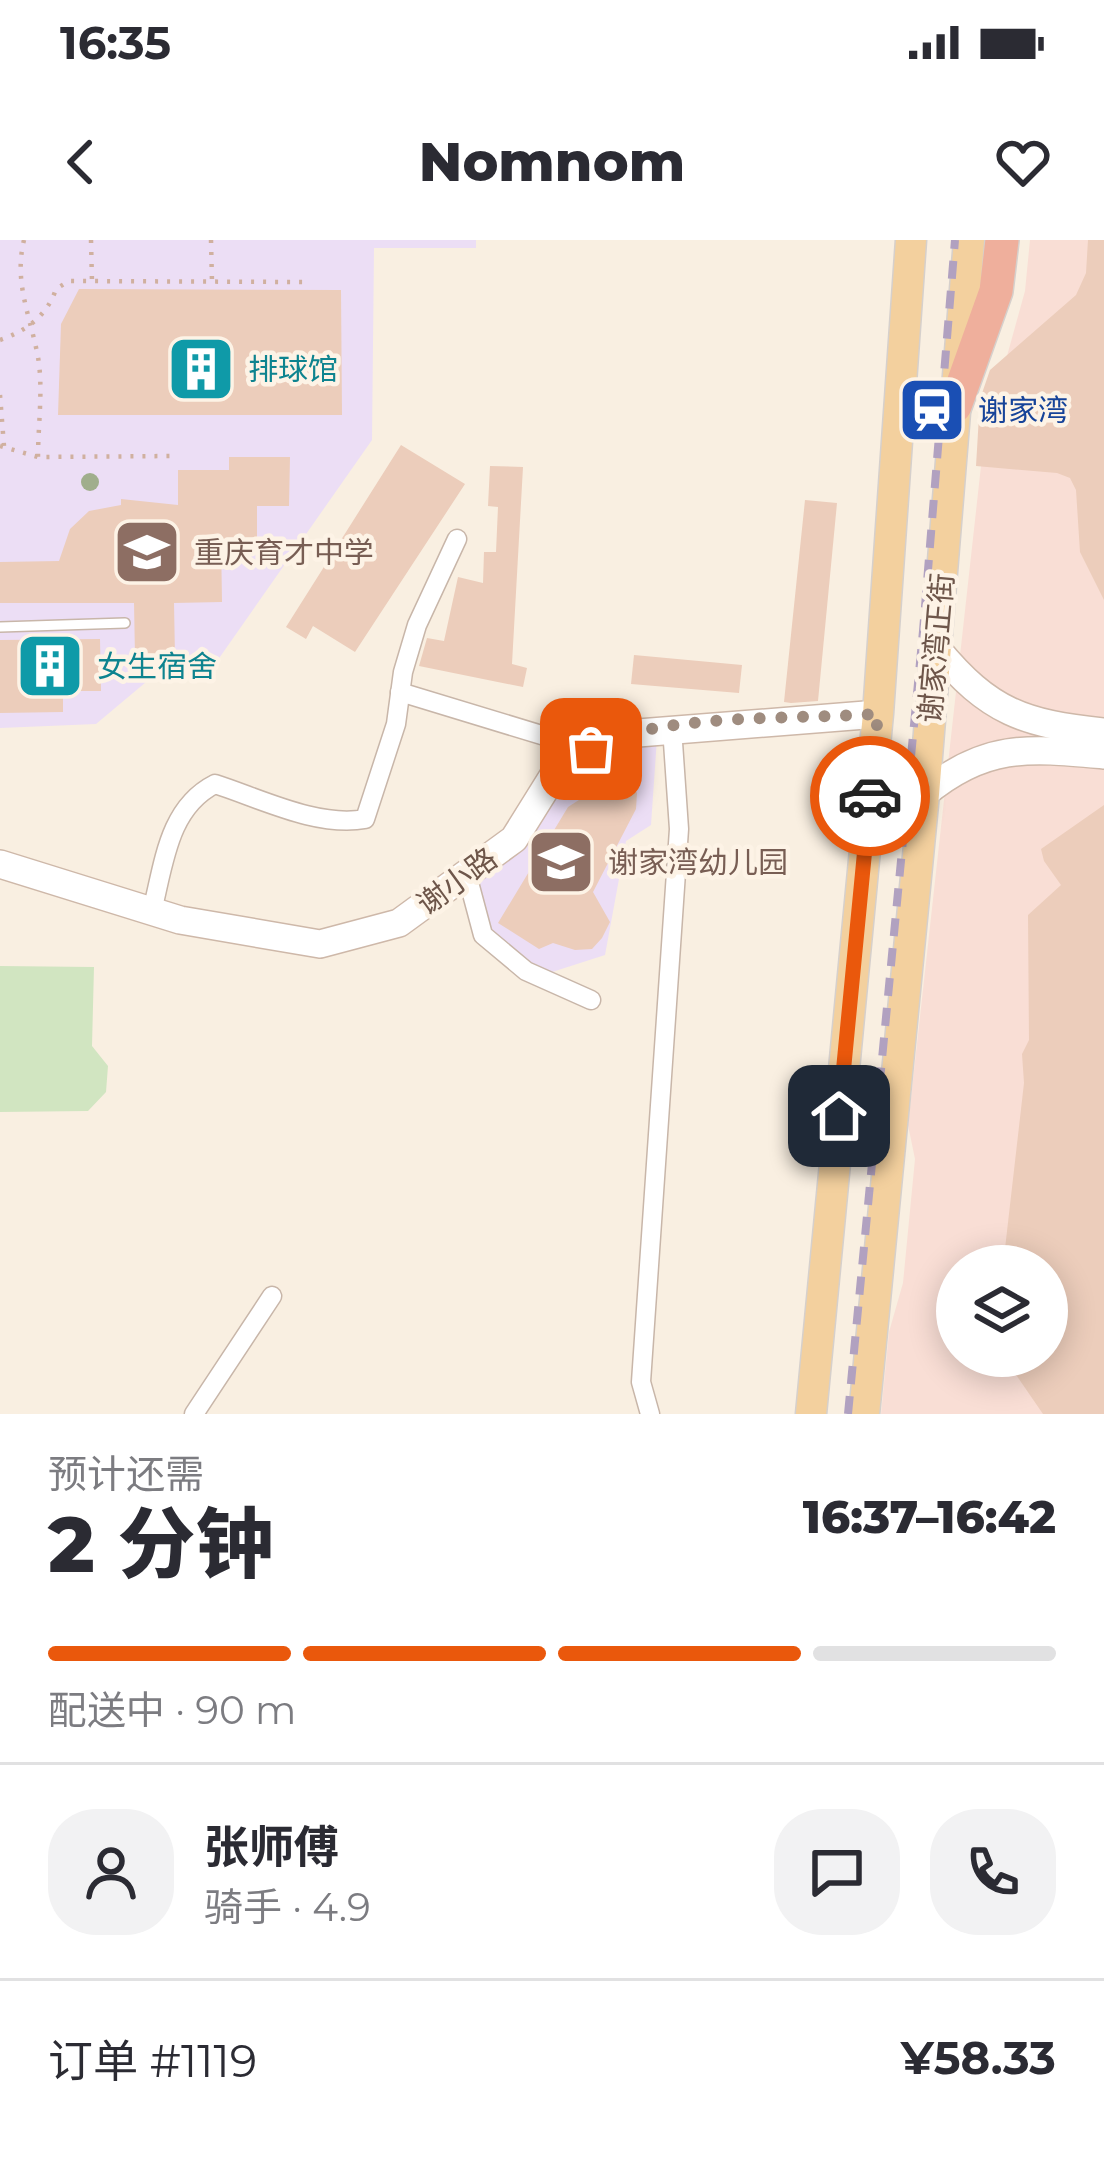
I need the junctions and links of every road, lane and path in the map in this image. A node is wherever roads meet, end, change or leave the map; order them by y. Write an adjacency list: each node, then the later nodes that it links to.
1 (24, 240): 10 (path)
2 (92, 240): 7 (path)
3 (211, 240): 8 (path)
4 (907, 240): 22 (main road, 谢家湾正街)
5 (969, 240): 13 (main road, 谢家湾正街)
6 (1002, 240): 13 (highway)
7 (92, 282): 8 (path); 10 (path)
8 (212, 282): 9 (path)
9 (304, 282)
10 (29, 327): 11 (path); 15 (path)
11 (0, 340)
12 (0, 395): 14 (path)
13 (955, 406): 20 (main road, 谢家湾正街)
14 (2, 446): 15 (path)
15 (38, 457): 16 (path)
16 (173, 457)
17 (457, 539): 21 (street)
18 (125, 623): 19 (lane)
19 (0, 627)
20 (937, 649): 24 (street); 27 (main road, 谢家湾正街)
21 (400, 692): 25 (street); 30 (street)
22 (878, 714): 23 (street, 谢小路); 35 (main road, 谢家湾正街)
23 (671, 728): 25 (street, 谢小路); 34 (street)
24 (1104, 732)
25 (591, 749): 29 (street, 谢小路)
26 (1104, 755): 27 (street)
27 (925, 794): 36 (main road, 谢家湾正街)
28 (0, 864): 30 (street, 谢小路)
29 (466, 875): 30 (street, 谢小路); 31 (street)
30 (152, 911)
31 (591, 1000)
32 (272, 1296): 33 (street)
33 (194, 1414)
34 (650, 1414)
35 (811, 1414)
36 (864, 1414)

